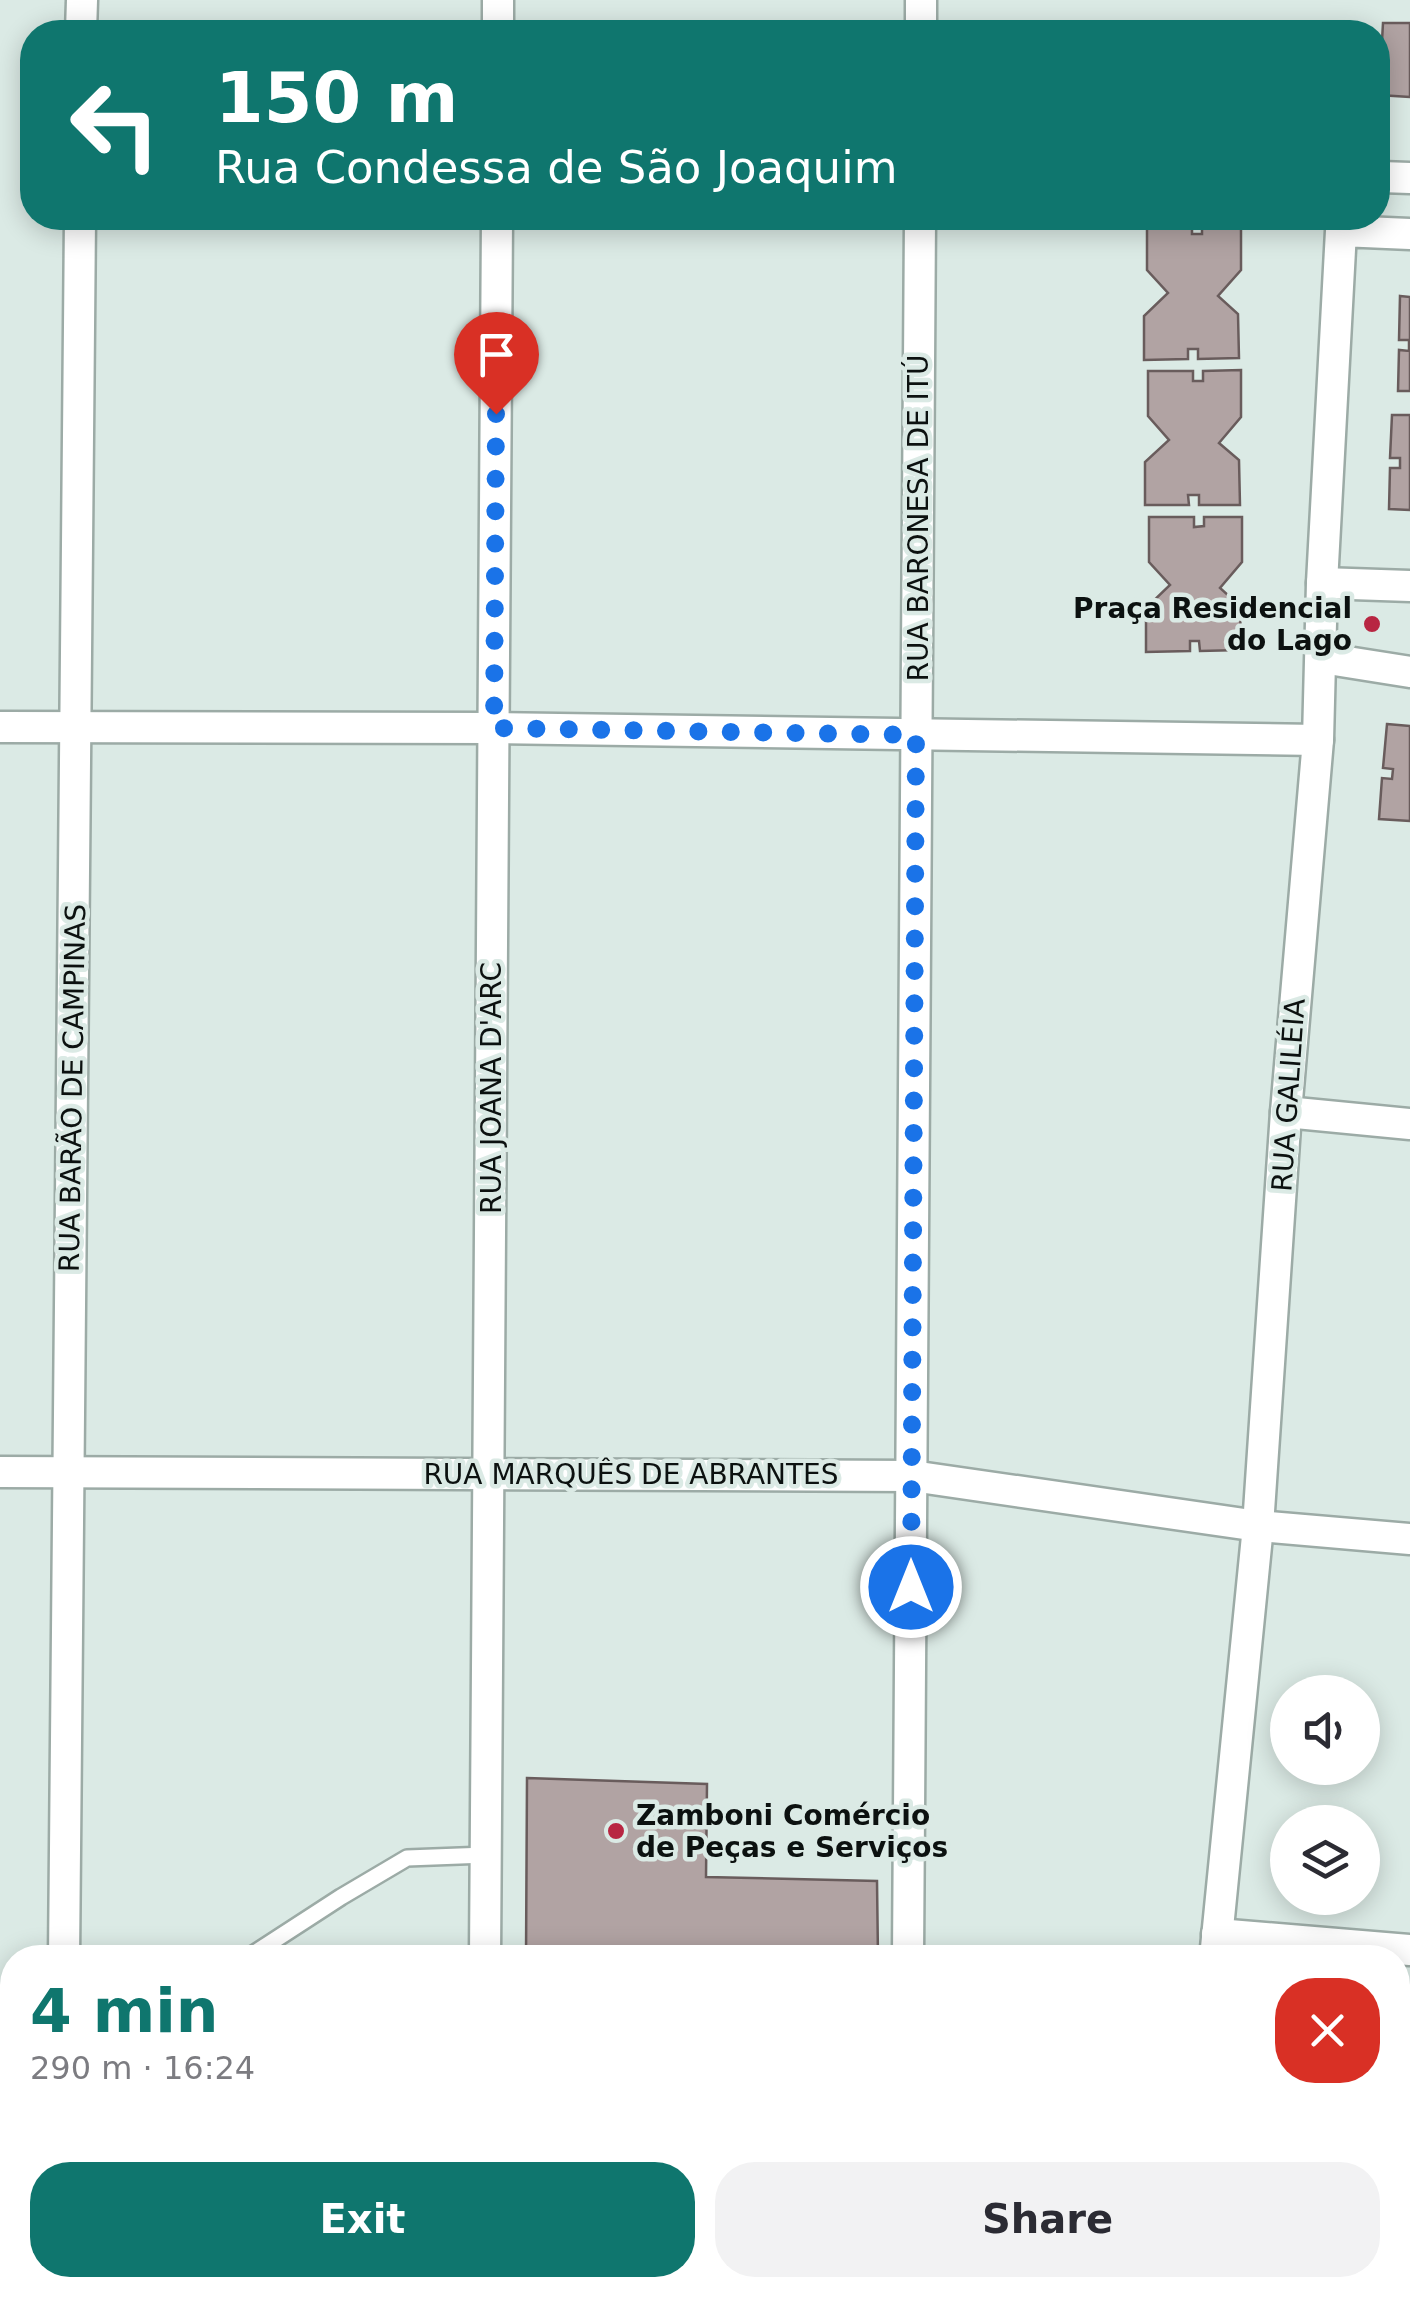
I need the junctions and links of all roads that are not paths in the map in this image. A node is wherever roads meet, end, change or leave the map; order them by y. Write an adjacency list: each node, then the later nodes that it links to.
1 (80, 230): 10 (street, RUA BARÃO DE CAMPINAS)
2 (496, 230): 11 (street, RUA JOANA D'ARC)
3 (920, 230): 12 (street, RUA BARONESA DE ITÚ)
4 (1410, 234): 5 (street, RUA GALILÉIA)
5 (1322, 583): 6 (street); 7 (street, RUA GALILÉIA)
6 (1410, 586)
7 (1322, 658): 8 (street); 13 (street, RUA GALILÉIA)
8 (1410, 672)
9 (0, 727): 10 (street)
10 (75, 728): 11 (street); 18 (street, RUA BARÃO DE CAMPINAS)
11 (494, 728): 12 (street); 17 (street, RUA JOANA D'ARC)
12 (916, 735): 13 (street); 19 (street, RUA BARONESA DE ITÚ)
13 (1318, 740): 14 (street, RUA GALILÉIA)
14 (1286, 1112): 15 (street); 20 (street, RUA GALILÉIA)
15 (1410, 1124)
16 (0, 1472): 18 (street, RUA MARQUÊS DE ABRANTES)
17 (489, 1472): 18 (street, RUA MARQUÊS DE ABRANTES); 19 (street, RUA MARQUÊS DE ABRANTES); 22 (street, RUA JOANA D'ARC)
18 (68, 1473): 23 (street, RUA BARÃO DE CAMPINAS)
19 (912, 1476): 20 (street, RUA MARQUÊS DE ABRANTES); 26 (street, RUA BARONESA DE ITÚ)
20 (1258, 1526): 21 (street, RUA MARQUÊS DE ABRANTES); 27 (street, RUA GALILÉIA)
21 (1410, 1539)
22 (486, 1855): 24 (lane); 25 (street, RUA JOANA D'ARC)
23 (64, 1945)
24 (268, 1945)
25 (485, 1945)
26 (908, 1945)
27 (1216, 1945)

